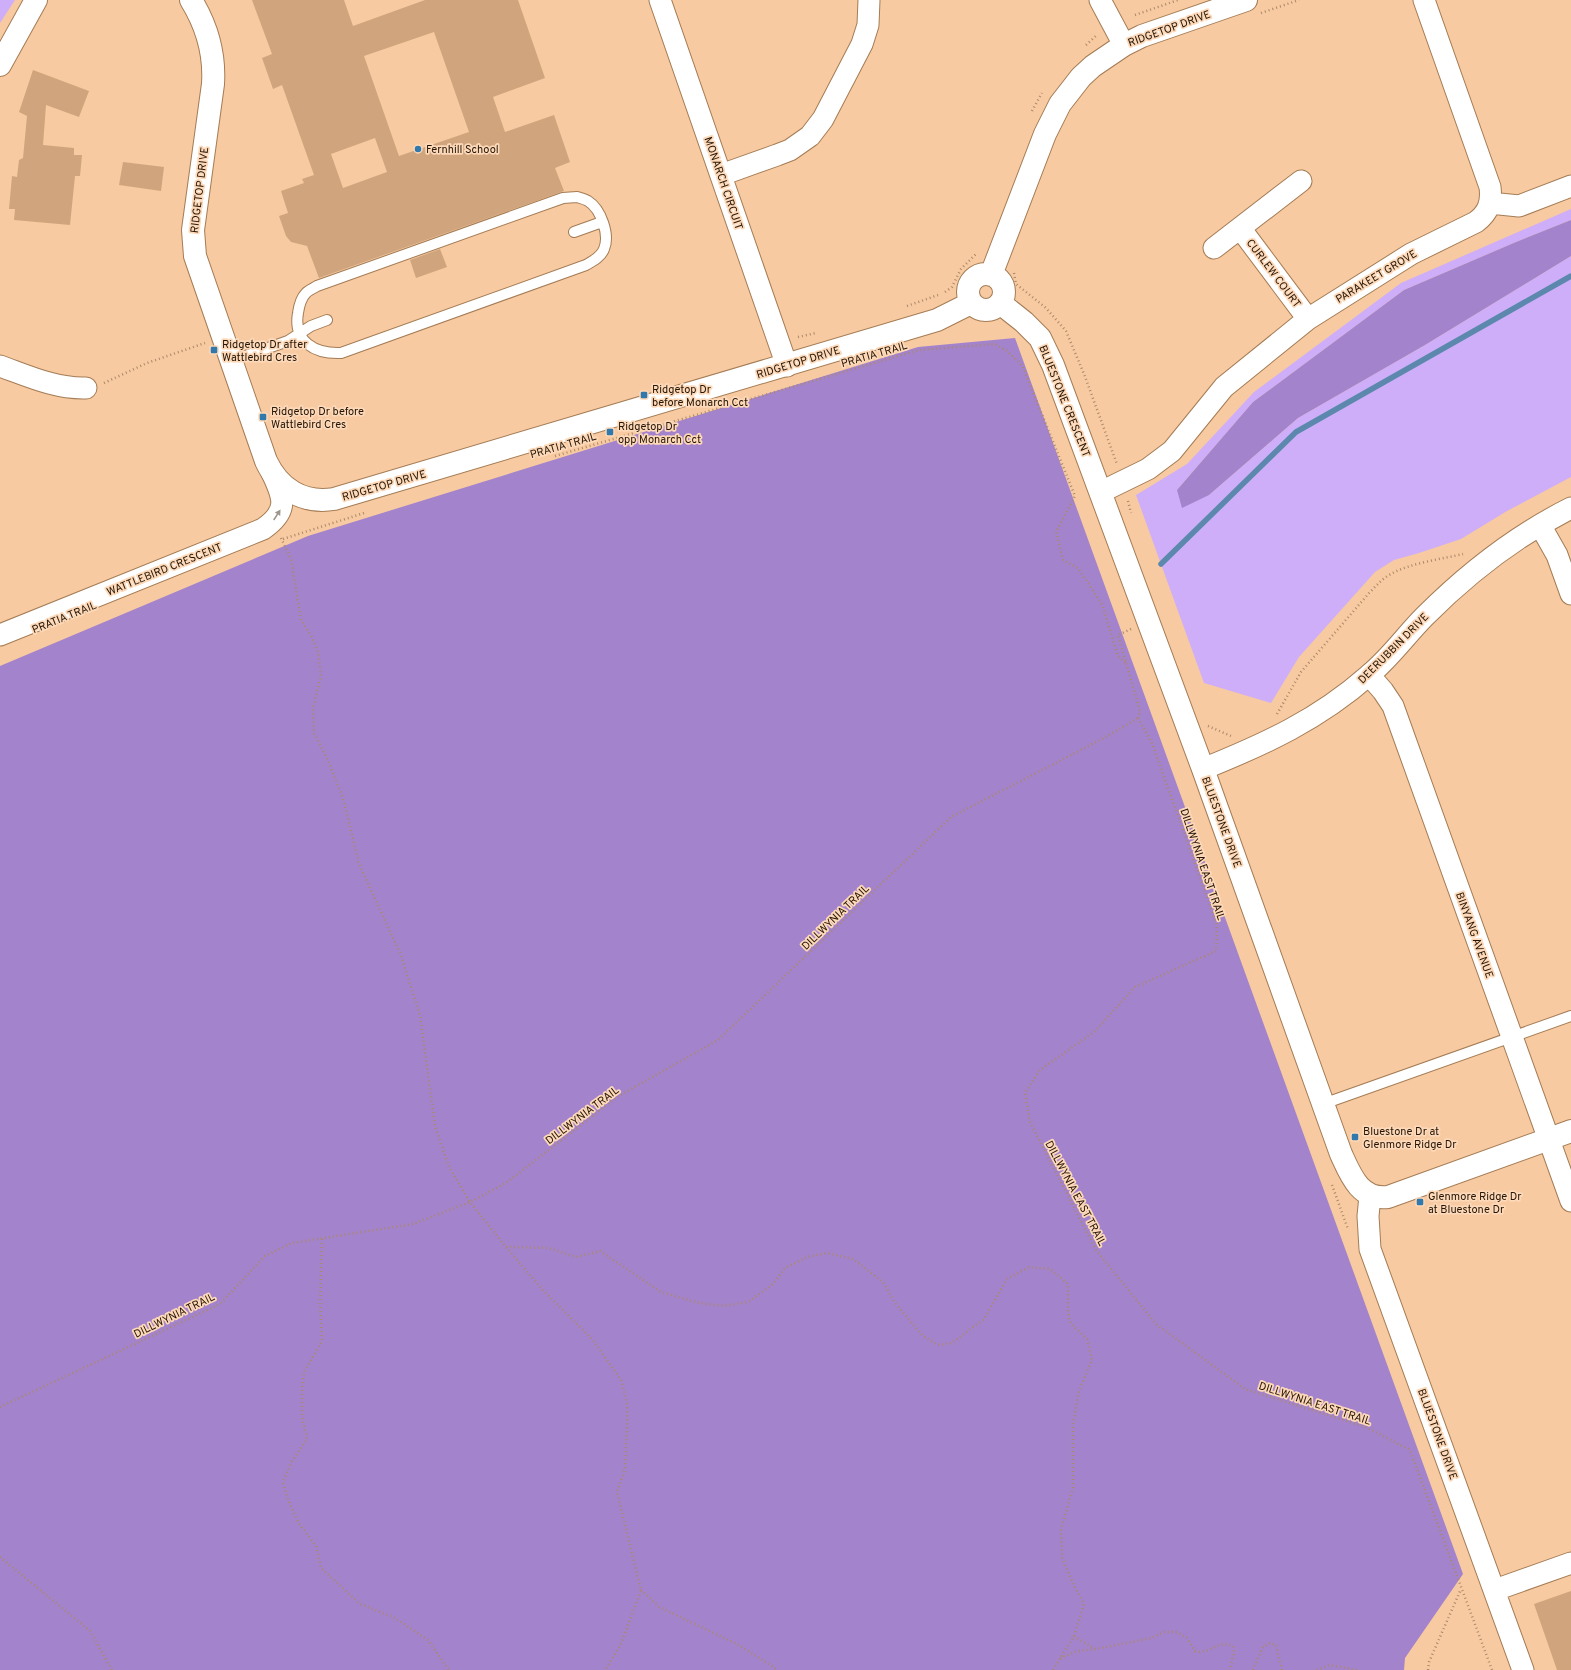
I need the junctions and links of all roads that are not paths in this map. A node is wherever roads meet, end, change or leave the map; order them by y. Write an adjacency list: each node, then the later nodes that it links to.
1 (36, 0): 9 (street)
2 (191, 0): 24 (street, RIDGETOP DRIVE)
3 (660, 0): 10 (street, MONARCH CIRCUIT)
4 (869, 0): 10 (street)
5 (1100, 0): 8 (street)
6 (1424, 0): 13 (street)
7 (1250, 8): 8 (street, RIDGETOP DRIVE)
8 (1124, 44): 18 (street, RIDGETOP DRIVE)
9 (0, 65)
10 (721, 175): 26 (street, MONARCH CIRCUIT)
11 (1301, 181): 15 (street, CURLEW COURT)
12 (1571, 186): 13 (street)
13 (1490, 203): 21 (street, PARAKEET GROVE)
14 (602, 222): 16 (lane); 23 (lane); 23 (lane)
15 (1240, 228): 17 (street, CURLEW COURT); 21 (street, CURLEW COURT)
16 (574, 232)
17 (1214, 248)
18 (991, 275): 19 (street); 20 (street)
19 (971, 303): 20 (street); 26 (street, RIDGETOP DRIVE)
20 (1000, 303): 29 (street, BLUESTONE CRESCENT)
21 (1308, 319): 29 (street, PARAKEET GROVE)
22 (327, 320): 23 (lane)
23 (299, 333): 24 (lane)
24 (231, 361): 28 (street, RIDGETOP DRIVE)
25 (0, 366): 27 (street)
26 (787, 366): 28 (street, RIDGETOP DRIVE)
27 (86, 388)
28 (270, 469): 33 (street, WATTLEBIRD CRESCENT, one-way to 28)
29 (1101, 492): 35 (street, BLUESTONE DRIVE)
30 (1571, 508): 31 (street, DEERUBBIN DRIVE)
31 (1540, 525): 32 (street); 34 (street, DEERUBBIN DRIVE)
32 (1571, 594)
33 (0, 635)
34 (1369, 675): 35 (street, DEERUBBIN DRIVE); 37 (street, BINYANG AVENUE)
35 (1203, 769): 38 (street, BLUESTONE DRIVE)
36 (1571, 1016): 37 (lane)
37 (1511, 1037): 38 (lane); 40 (street, BINYANG AVENUE)
38 (1323, 1104): 41 (street, BLUESTONE DRIVE)
39 (1571, 1132): 40 (street)
40 (1549, 1139): 41 (street); 42 (street, BINYANG AVENUE)
41 (1370, 1196): 44 (street, BLUESTONE DRIVE)
42 (1571, 1201)
43 (1571, 1563): 44 (street)
44 (1495, 1590): 45 (street, BLUESTONE DRIVE)
45 (1523, 1670)

